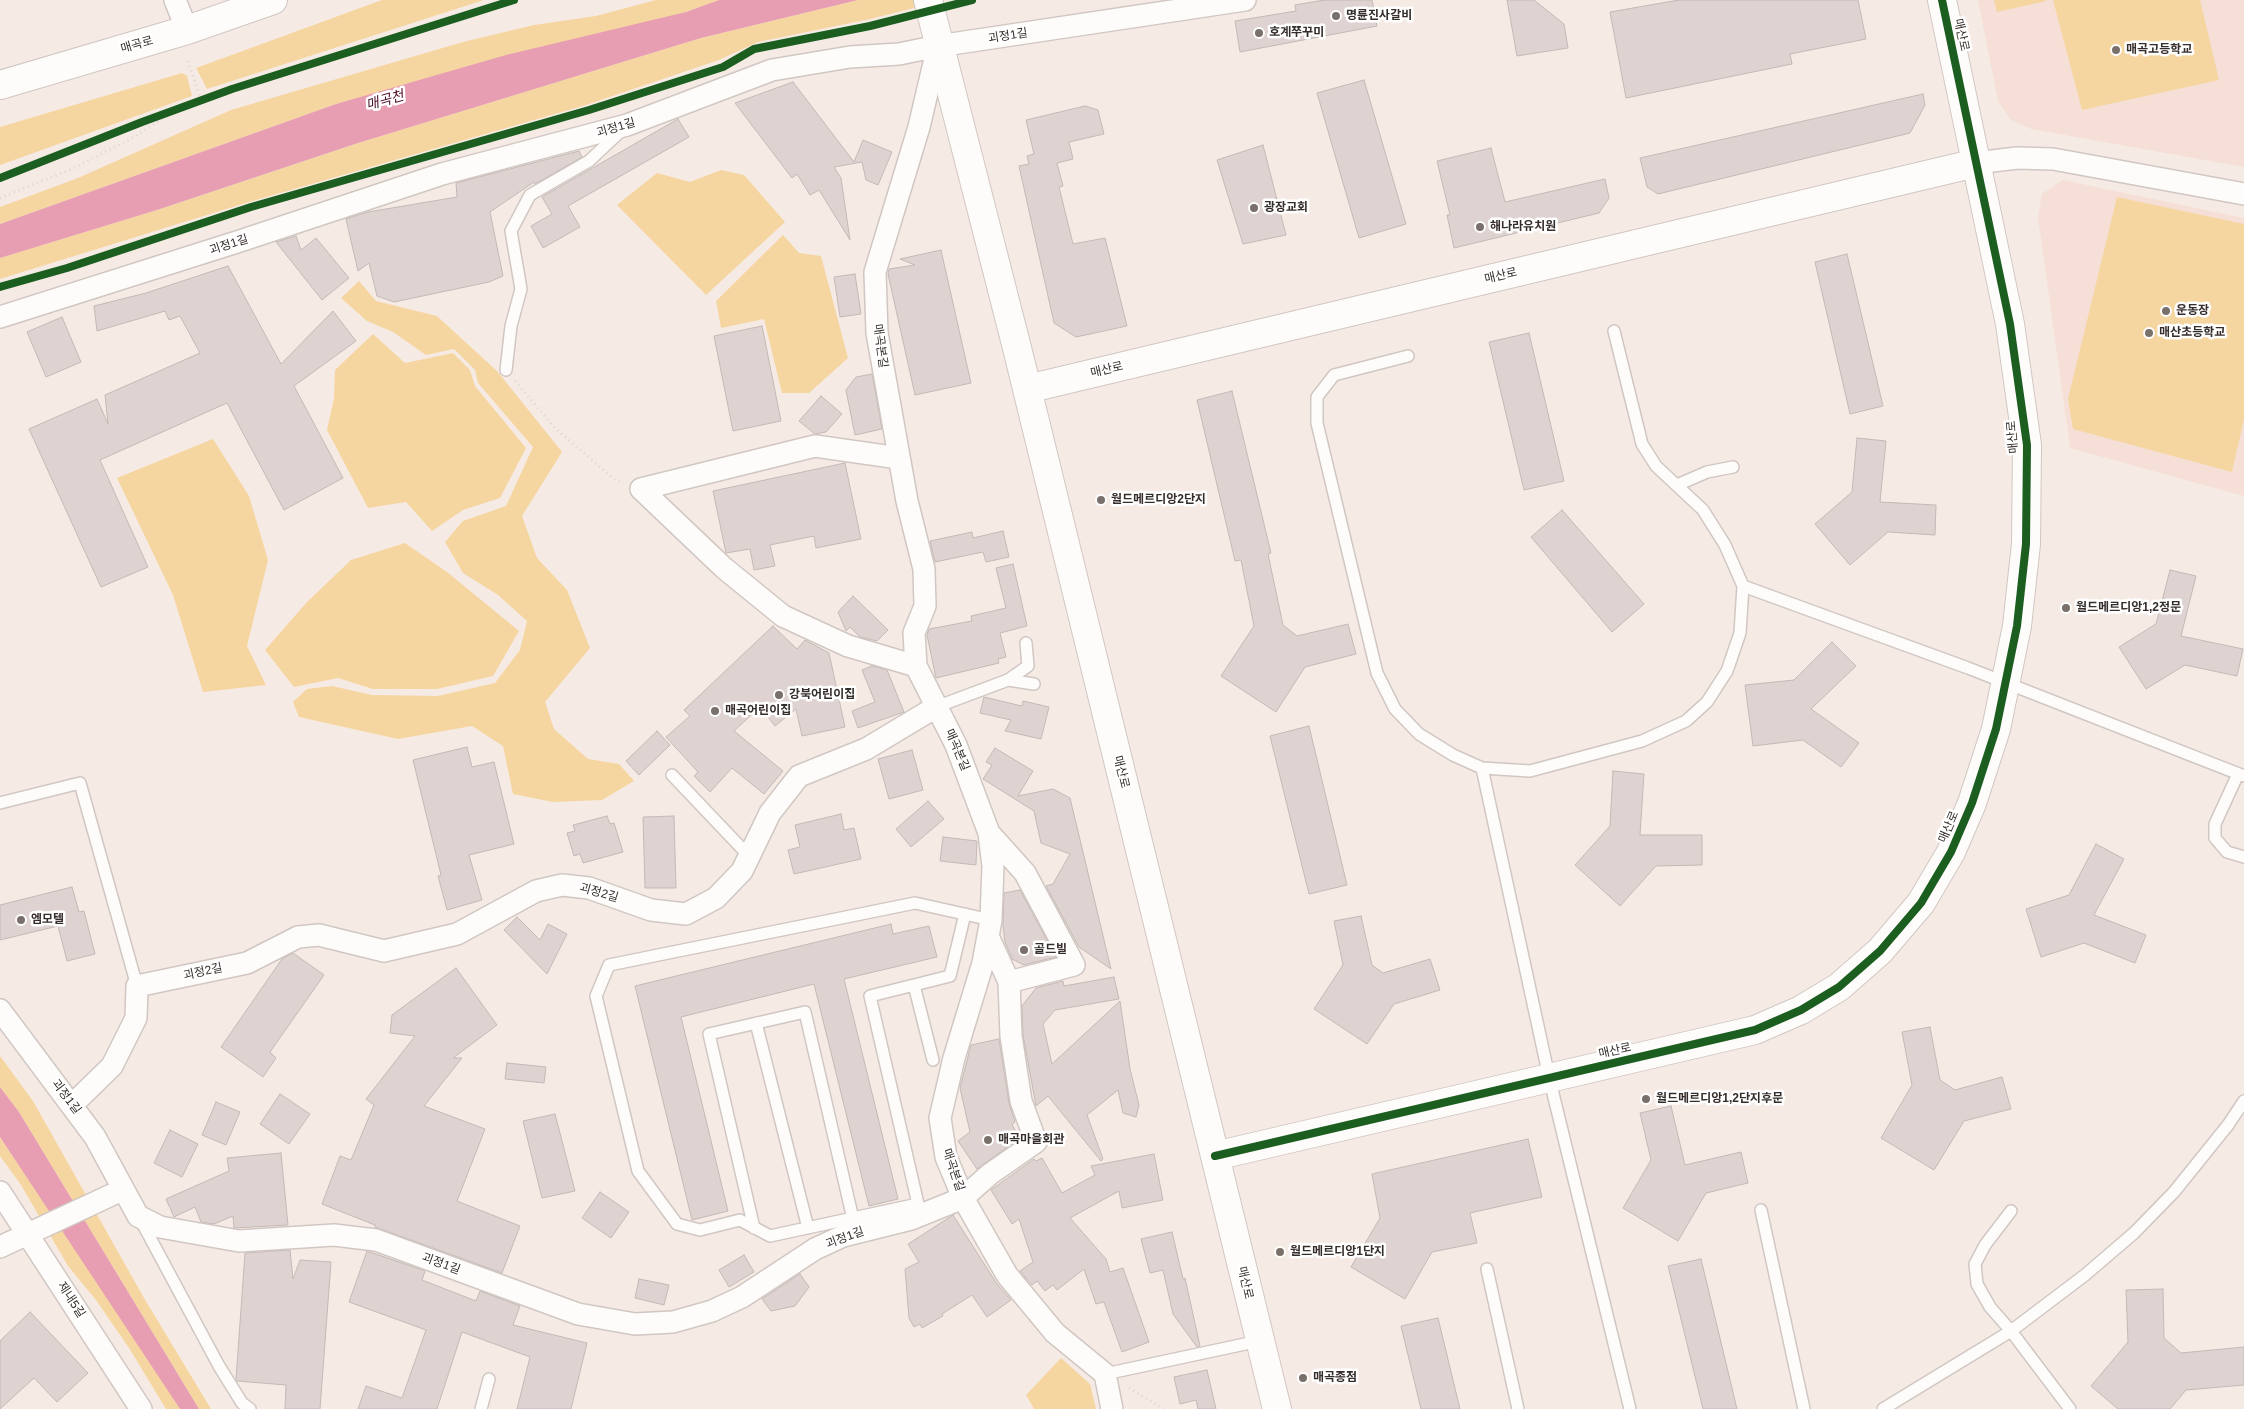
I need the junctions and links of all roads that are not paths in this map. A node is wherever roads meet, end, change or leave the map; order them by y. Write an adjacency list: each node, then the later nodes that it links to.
1 (175, 0): 6 (street)
2 (273, 0): 6 (street, 매곡로)
3 (928, 0): 7 (street, 매산로)
4 (1245, 0): 7 (street, 괴정1길)
5 (1942, 0): 10 (street, 매산로)
6 (187, 30): 8 (street, 매곡로)
7 (938, 46): 9 (street, 괴정1길); 16 (street, 매산로); 17 (street, 매곡본길)
8 (0, 85)
9 (627, 126): 12 (street, 괴정1길); 15 (lane)
10 (1976, 163): 11 (street); 16 (street, 매산로); 24 (street, 매산로)
11 (2242, 192)
12 (0, 317)
13 (1614, 331): 19 (lane)
14 (1408, 356): 27 (lane)
15 (506, 370)
16 (1027, 389): 45 (street, 매산로)
17 (899, 458): 22 (street, 매곡본길); 22 (street)
18 (1733, 466): 19 (lane)
19 (1677, 485): 20 (lane)
20 (1743, 586): 24 (lane); 27 (lane)
21 (1026, 643): 23 (lane)
22 (916, 666): 26 (street, 매곡본길)
23 (1008, 680): 25 (lane); 26 (lane)
24 (2007, 683): 29 (lane); 42 (street, 매산로)
25 (1034, 684)
26 (936, 707): 31 (street, 매곡본길); 32 (street, 괴정2길)
27 (1482, 768): 42 (lane)
28 (672, 775): 32 (lane)
29 (2241, 775): 33 (lane)
30 (0, 803): 38 (lane)
31 (989, 833): 35 (street, 매곡본길); 36 (street)
32 (749, 856): 38 (street, 괴정2길)
33 (2244, 857)
34 (965, 914): 35 (lane); 37 (lane); 53 (lane)
35 (990, 928): 36 (street); 48 (street, 매곡본길)
36 (1009, 982): 48 (street, 괴정1길)
37 (914, 985): 41 (lane); 52 (lane)
38 (137, 986): 44 (street)
39 (0, 1010): 44 (street, 괴정1길)
40 (756, 1023): 52 (lane); 53 (lane); 54 (lane)
41 (933, 1060)
42 (1549, 1077): 45 (street, 매산로); 68 (lane)
43 (2244, 1101): 58 (lane)
44 (72, 1105): 46 (street, 괴정1길)
45 (1215, 1156): 59 (street, 매산로)
46 (122, 1190): 51 (street, 괴정1길); 55 (street)
47 (0, 1192): 55 (street, 제내5길)
48 (963, 1198): 51 (street, 괴정1길); 60 (street, 매곡본길)
49 (1761, 1210): 69 (lane)
50 (2011, 1211): 58 (lane)
51 (138, 1216): 63 (lane)
52 (853, 1219): 54 (lane)
53 (754, 1228): 54 (lane)
54 (808, 1228)
55 (34, 1231): 56 (street); 62 (street, 제내5길)
56 (0, 1247)
57 (1487, 1269): 67 (lane)
58 (2011, 1331): 70 (lane); 71 (lane)
59 (1259, 1341): 60 (lane); 66 (street, 매산로)
60 (1105, 1374): 65 (street)
61 (489, 1378): 64 (lane)
62 (141, 1409)
63 (250, 1409)
64 (481, 1409)
65 (1112, 1409)
66 (1277, 1409)
67 (1518, 1409)
68 (1630, 1409)
69 (1804, 1409)
70 (1883, 1409)
71 (2070, 1409)

